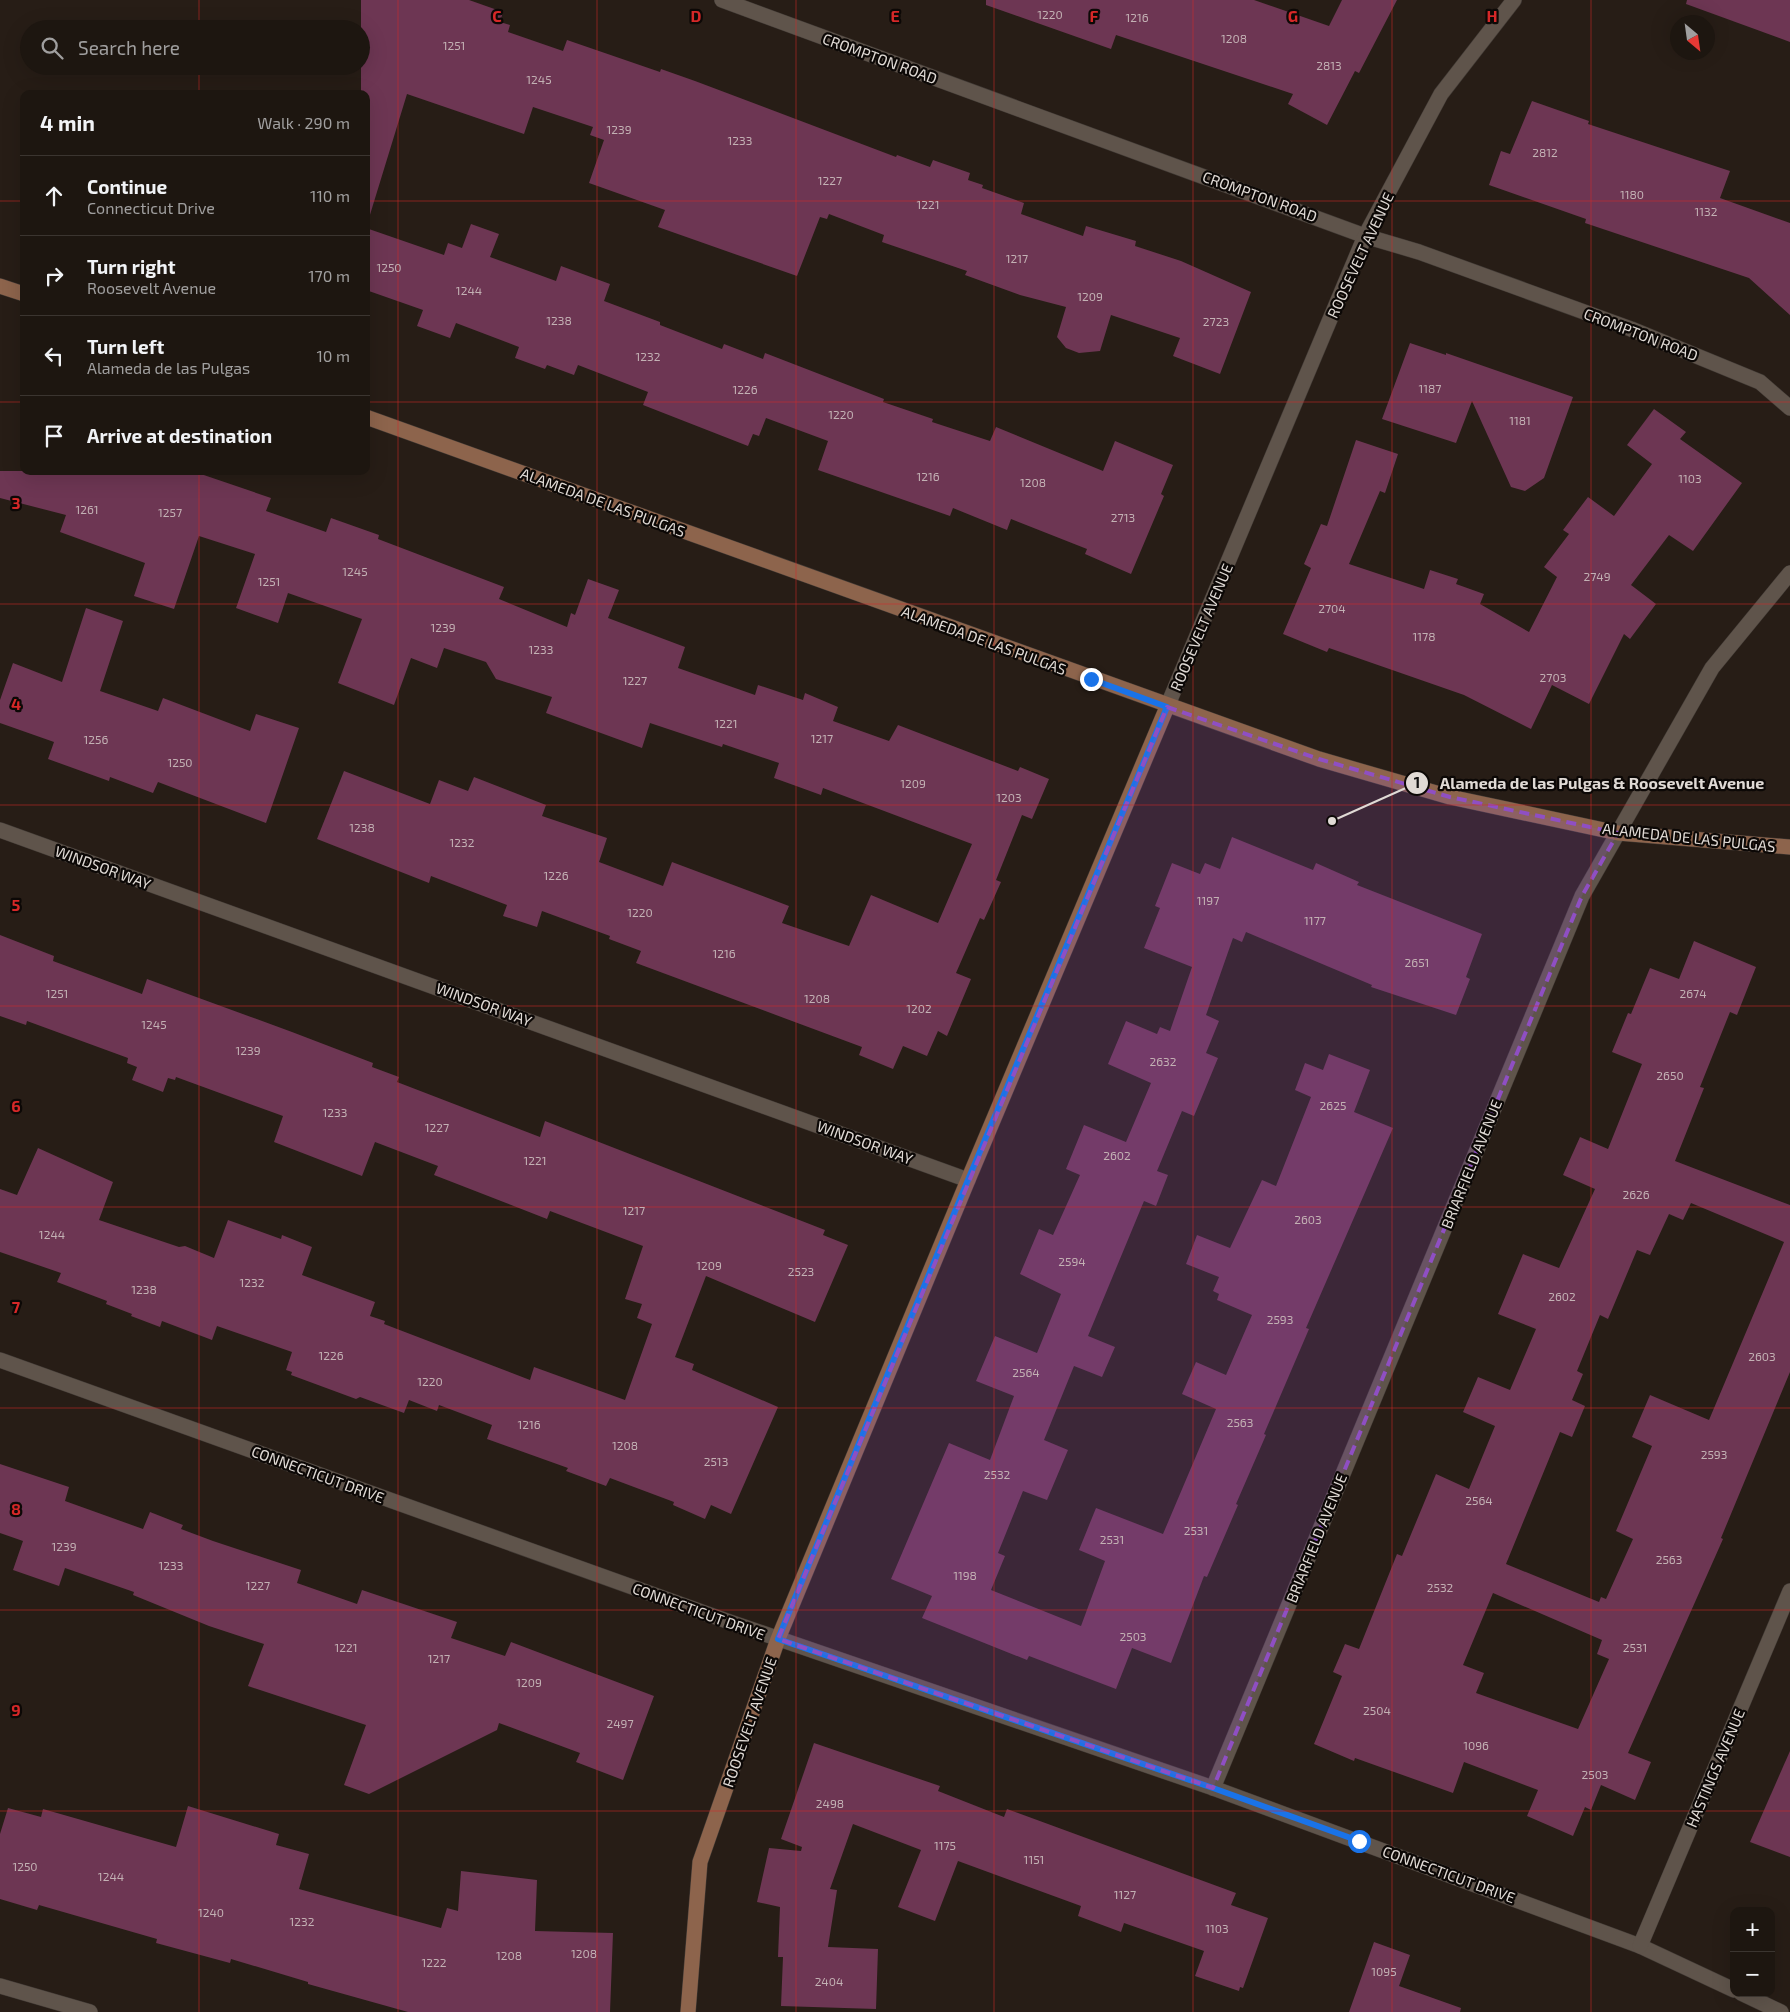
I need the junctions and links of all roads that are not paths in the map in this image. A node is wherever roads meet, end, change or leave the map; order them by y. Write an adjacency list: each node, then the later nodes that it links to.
1 (722, 0): 3 (street, CROMPTON ROAD)
2 (1514, 0): 3 (street, ROOSEVELT AVENUE)
3 (1365, 236): 6 (street, CROMPTON ROAD); 9 (street, ROOSEVELT AVENUE)
4 (0, 286): 5 (main road)
5 (20, 293)
6 (1790, 408)
7 (370, 418): 9 (main road, ALAMEDA DE LAS PULGAS)
8 (1790, 572): 11 (street, BRIARFIELD AVENUE)
9 (1167, 707): 11 (main road, ALAMEDA DE LAS PULGAS); 13 (main road, ROOSEVELT AVENUE)
10 (0, 830): 13 (street, WINDSOR WAY)
11 (1618, 833): 12 (main road, ALAMEDA DE LAS PULGAS); 17 (street, BRIARFIELD AVENUE)
12 (1790, 847)
13 (968, 1180): 16 (main road, ROOSEVELT AVENUE)
14 (0, 1360): 16 (street, CONNECTICUT DRIVE)
15 (1790, 1591): 18 (street, HASTINGS AVENUE)
16 (778, 1639): 17 (street, CONNECTICUT DRIVE); 23 (main road, ROOSEVELT AVENUE)
17 (1213, 1788): 18 (street, CONNECTICUT DRIVE)
18 (1640, 1946): 20 (street, CONNECTICUT DRIVE)
19 (0, 1986): 22 (street)
20 (1730, 1988)
21 (1749, 1997): 24 (street)
22 (90, 2012)
23 (688, 2012)
24 (1781, 2012)

